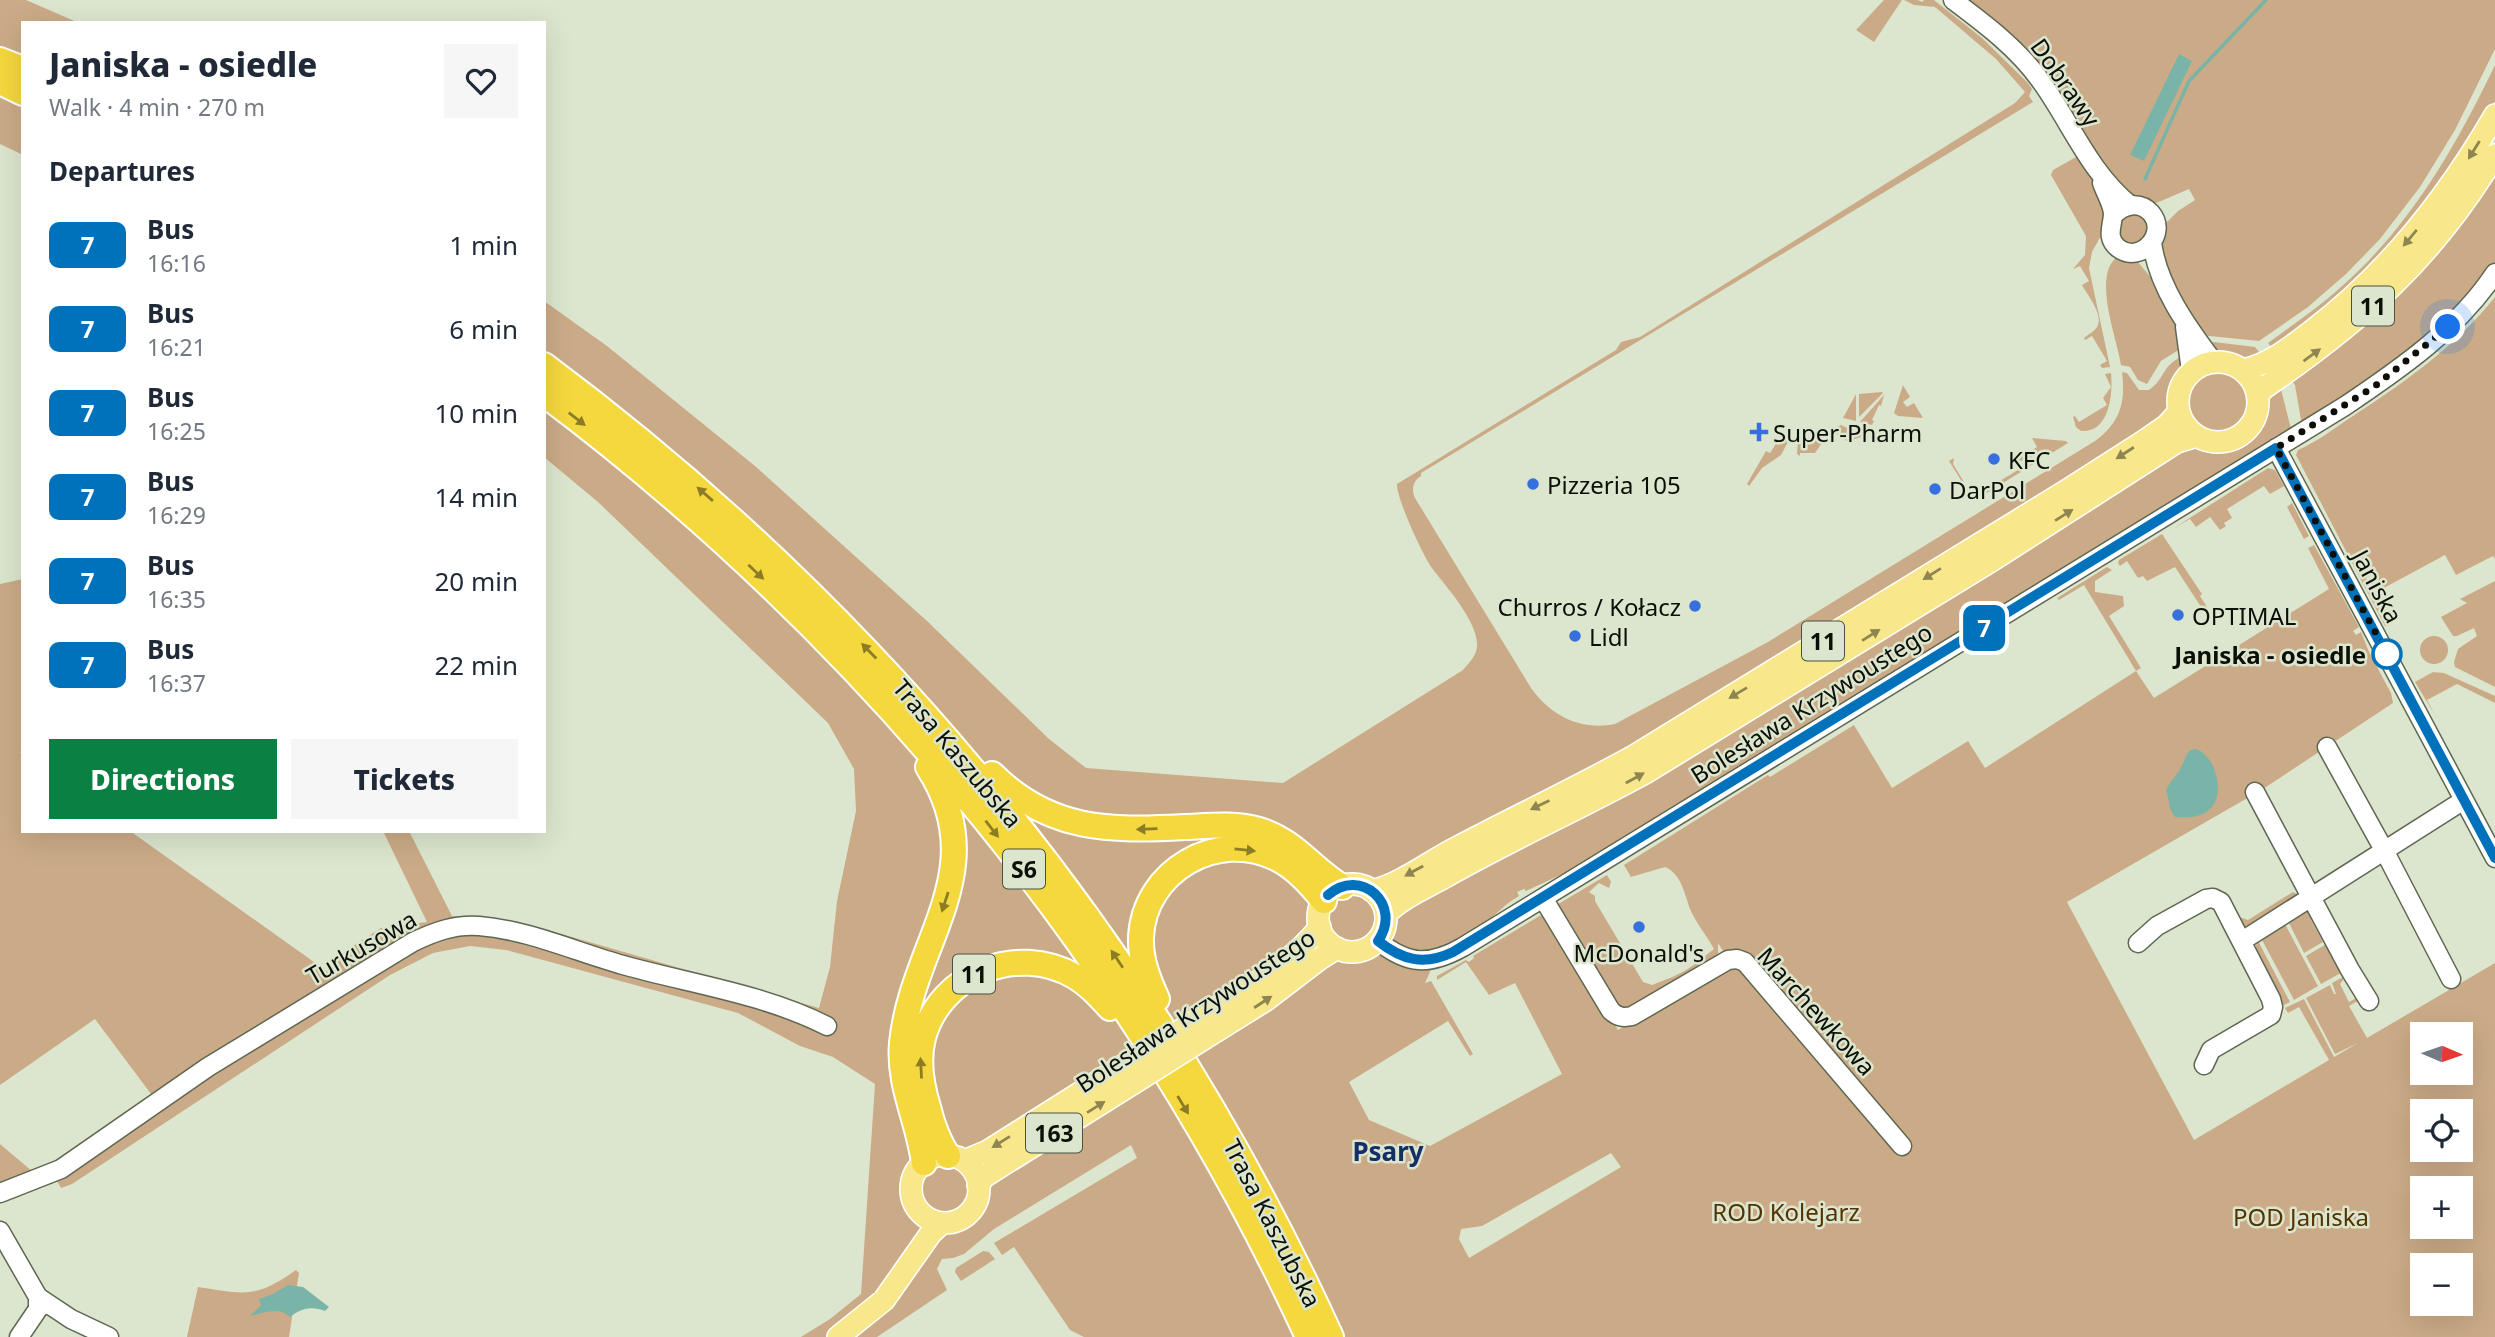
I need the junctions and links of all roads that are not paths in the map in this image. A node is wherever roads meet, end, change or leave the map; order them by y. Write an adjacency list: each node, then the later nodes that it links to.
1 (1954, 0): 8 (street, Dobrawy)
2 (0, 60): 3 (highway)
3 (21, 68)
4 (0, 82): 5 (highway)
5 (21, 92)
6 (2495, 115): 18 (main road, 11, one-way to 18)
7 (2495, 155): 20 (main road, 11, one-way to 7)
8 (2099, 173): 9 (street, Dobrawy); 10 (street, Dobrawy)
9 (2130, 205): 10 (street); 11 (street, Dobrawy)
10 (2113, 216): 12 (street, Dobrawy)
11 (2152, 242): 12 (street); 14 (street, Dobrawy)
12 (2133, 253): 14 (street, Dobrawy)
13 (2495, 273): 24 (street, Bolesława Krzywoustego)
14 (2165, 284): 15 (street, Dobrawy)
15 (2184, 320): 16 (street); 19 (street)
16 (2213, 361): 18 (main road); 19 (main road)
17 (546, 367): 26 (highway, Trasa Kaszubska / S6, one-way to 17)
18 (2243, 370): 20 (main road)
19 (2191, 372): 22 (main road)
20 (2258, 395): 23 (main road, 11)
21 (546, 396): 25 (highway, Trasa Kaszubska / S6, one-way to 25)
22 (2179, 412): 23 (main road); 32 (main road, 11, one-way to 32)
23 (2197, 436): 36 (main road, 11, one-way to 23)
24 (2276, 448): 29 (street, Janiska); 35 (street, Bolesława Krzywoustego)
25 (885, 703): 46 (highway, Trasa Kaszubska / S6, one-way to 46); 52 (highway, one-way to 52)
26 (932, 720): 33 (highway, one-way to 26); 47 (highway, Trasa Kaszubska / S6, one-way to 26)
27 (2327, 747): 30 (street)
28 (2255, 792): 34 (street)
29 (2464, 800): 30 (street); 31 (street, Janiska)
30 (2384, 850): 34 (street); 42 (street)
31 (2495, 858)
32 (1372, 891): 33 (main road); 36 (main road)
33 (1333, 894): 37 (main road); 47 (highway, one-way to 33)
34 (2311, 897): 39 (street); 43 (street)
35 (1544, 898): 38 (street, Bolesława Krzywoustego); 50 (street, Marchewkowa)
36 (1386, 914): 38 (main road)
37 (1320, 927): 41 (main road); 45 (main road, Bolesława Krzywoustego)
38 (1378, 941): 41 (main road)
39 (2242, 941): 40 (street); 48 (street)
40 (2138, 943)
41 (1337, 948): 45 (main road, Bolesława Krzywoustego, one-way to 41)
42 (2451, 979)
43 (2369, 1001)
44 (827, 1026): 54 (street, Turkusowa)
45 (1199, 1030): 49 (main road, Bolesława Krzywoustego, bridge)
46 (1148, 1047): 51 (highway, 11, one-way to 46); 63 (highway, Trasa Kaszubska / S6, one-way to 63)
47 (1181, 1057): 64 (highway, Trasa Kaszubska / S6)
48 (2204, 1065)
49 (1127, 1075): 51 (main road, Bolesława Krzywoustego, one-way to 51); 53 (main road, Bolesława Krzywoustego / 163, one-way to 49)
50 (1902, 1146)
51 (956, 1159): 52 (main road); 53 (main road)
52 (924, 1163): 55 (main road, 163)
53 (978, 1185): 56 (main road, 163)
54 (0, 1193)
55 (920, 1212): 56 (main road); 58 (main road, 163)
56 (942, 1223): 58 (main road, 163)
57 (0, 1231): 59 (street)
58 (905, 1271): 62 (main road, 163)
59 (38, 1297): 60 (street); 61 (street)
60 (19, 1337)
61 (109, 1337)
62 (838, 1337)
63 (1308, 1337)
64 (1331, 1337)

